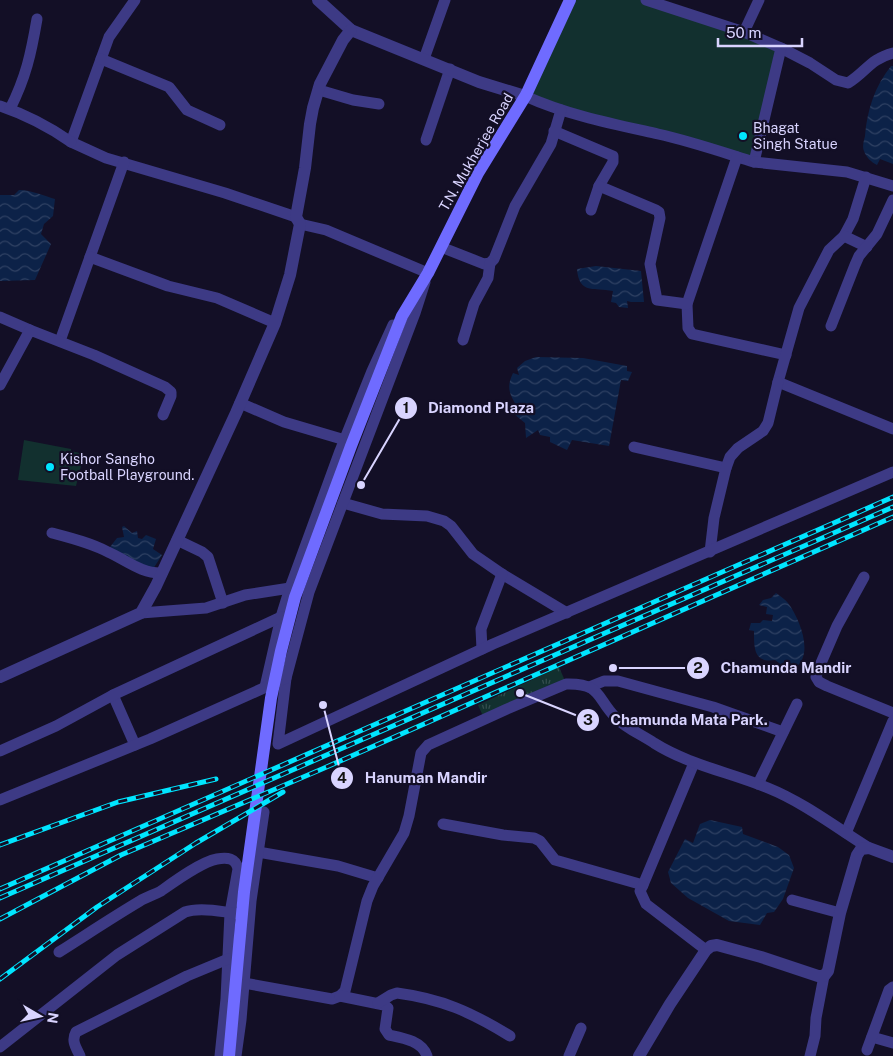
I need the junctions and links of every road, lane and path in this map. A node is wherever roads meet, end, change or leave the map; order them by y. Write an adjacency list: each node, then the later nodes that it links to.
1 (135, 0): 13 (street)
2 (318, 0): 8 (street)
3 (445, 0): 12 (street)
4 (570, 0): 16 (main road, T.N. Mukherjee Road)
5 (646, 0): 9 (street)
6 (759, 0): 9 (street)
7 (37, 19): 18 (street)
8 (351, 30): 12 (street); 15 (street)
9 (744, 32): 10 (street)
10 (781, 48): 11 (street); 26 (street)
11 (893, 53)
12 (424, 58): 14 (street)
13 (101, 59): 20 (street); 23 (street)
14 (450, 69): 16 (street); 22 (street)
15 (319, 90): 17 (street); 32 (street)
16 (525, 96): 19 (street); 34 (main road, T.N. Mukherjee Road)
17 (379, 104)
18 (5, 107): 23 (street)
19 (561, 110): 21 (street); 24 (street)
20 (220, 125)
21 (554, 131): 28 (street); 37 (street)
22 (426, 140)
23 (71, 142): 25 (street)
24 (737, 157): 26 (street); 39 (street)
25 (124, 162): 32 (street); 36 (street)
26 (754, 162): 27 (street)
27 (866, 177): 29 (street); 33 (street)
28 (600, 186): 31 (street); 39 (street)
29 (893, 186)
30 (893, 200): 35 (street)
31 (591, 210)
32 (298, 221): 38 (street); 41 (street)
33 (844, 236): 35 (street); 46 (street)
34 (441, 247): 37 (street); 38 (main road, T.N. Mukherjee Road)
35 (867, 247): 42 (street)
36 (90, 257): 41 (street); 45 (street)
37 (490, 263): 44 (street)
38 (427, 275): 52 (street); 56 (street); 111 (main road, T.N. Mukherjee Road)
39 (687, 304): 46 (street)
40 (0, 317): 43 (street)
41 (275, 323): 49 (street)
42 (831, 326)
43 (30, 330): 45 (street); 48 (street)
44 (463, 340)
45 (60, 341): 50 (street)
46 (786, 354): 47 (street)
47 (778, 382): 51 (street); 54 (street)
48 (0, 385)
49 (240, 403): 52 (street); 58 (street)
50 (164, 415)
51 (893, 429)
52 (345, 440): 63 (street)
53 (634, 447): 54 (street)
54 (726, 468): 59 (street)
55 (893, 472): 59 (street)
56 (343, 502): 61 (street); 70 (street)
57 (52, 533): 60 (street)
58 (177, 540): 60 (street); 64 (street)
59 (710, 552): 66 (street)
60 (162, 573): 65 (street)
61 (502, 574): 66 (street); 68 (street)
62 (864, 577): 75 (street)
63 (290, 588): 64 (street); 67 (street)
64 (223, 603): 65 (street)
65 (141, 613): 69 (street)
66 (568, 613): 68 (street)
67 (281, 618): 71 (street); 73 (street)
68 (482, 649): 70 (street)
69 (0, 677)
70 (286, 678): 71 (street)
71 (265, 687): 78 (street)
72 (589, 687): 77 (street); 80 (street); 89 (street)
73 (113, 694): 78 (street); 79 (street)
74 (797, 704): 77 (street)
75 (893, 713)
76 (893, 721): 85 (street)
77 (783, 732): 81 (street)
78 (135, 745): 82 (street)
79 (0, 751)
80 (694, 763): 81 (street); 90 (street)
81 (758, 784): 85 (street)
82 (0, 800)
83 (264, 812): 87 (street)
84 (443, 824): 90 (street)
85 (846, 833): 86 (street)
86 (869, 848): 88 (street); 93 (street)
87 (258, 852): 89 (street); 94 (street)
88 (893, 856)
89 (378, 878): 101 (street)
90 (643, 885): 95 (street)
91 (792, 900): 93 (street)
92 (230, 913): 94 (street); 96 (street); 97 (street); 107 (street)
93 (840, 913): 98 (street)
94 (249, 916): 99 (street)
95 (706, 950): 98 (street); 115 (street)
96 (59, 952)
97 (228, 959): 109 (street); 110 (street)
98 (824, 976): 116 (street)
99 (244, 983): 101 (street); 112 (street)
100 (893, 987): 105 (street)
101 (340, 996): 102 (street)
102 (378, 1003): 104 (street); 113 (street)
103 (582, 1028): 114 (street)
104 (510, 1036)
105 (872, 1037): 106 (street); 108 (street)
106 (893, 1043)
107 (0, 1047)
108 (867, 1050)
109 (80, 1056)
110 (220, 1056)
111 (230, 1056)
112 (236, 1056)
113 (427, 1056)
114 (569, 1056)
115 (639, 1056)
116 (810, 1056)

